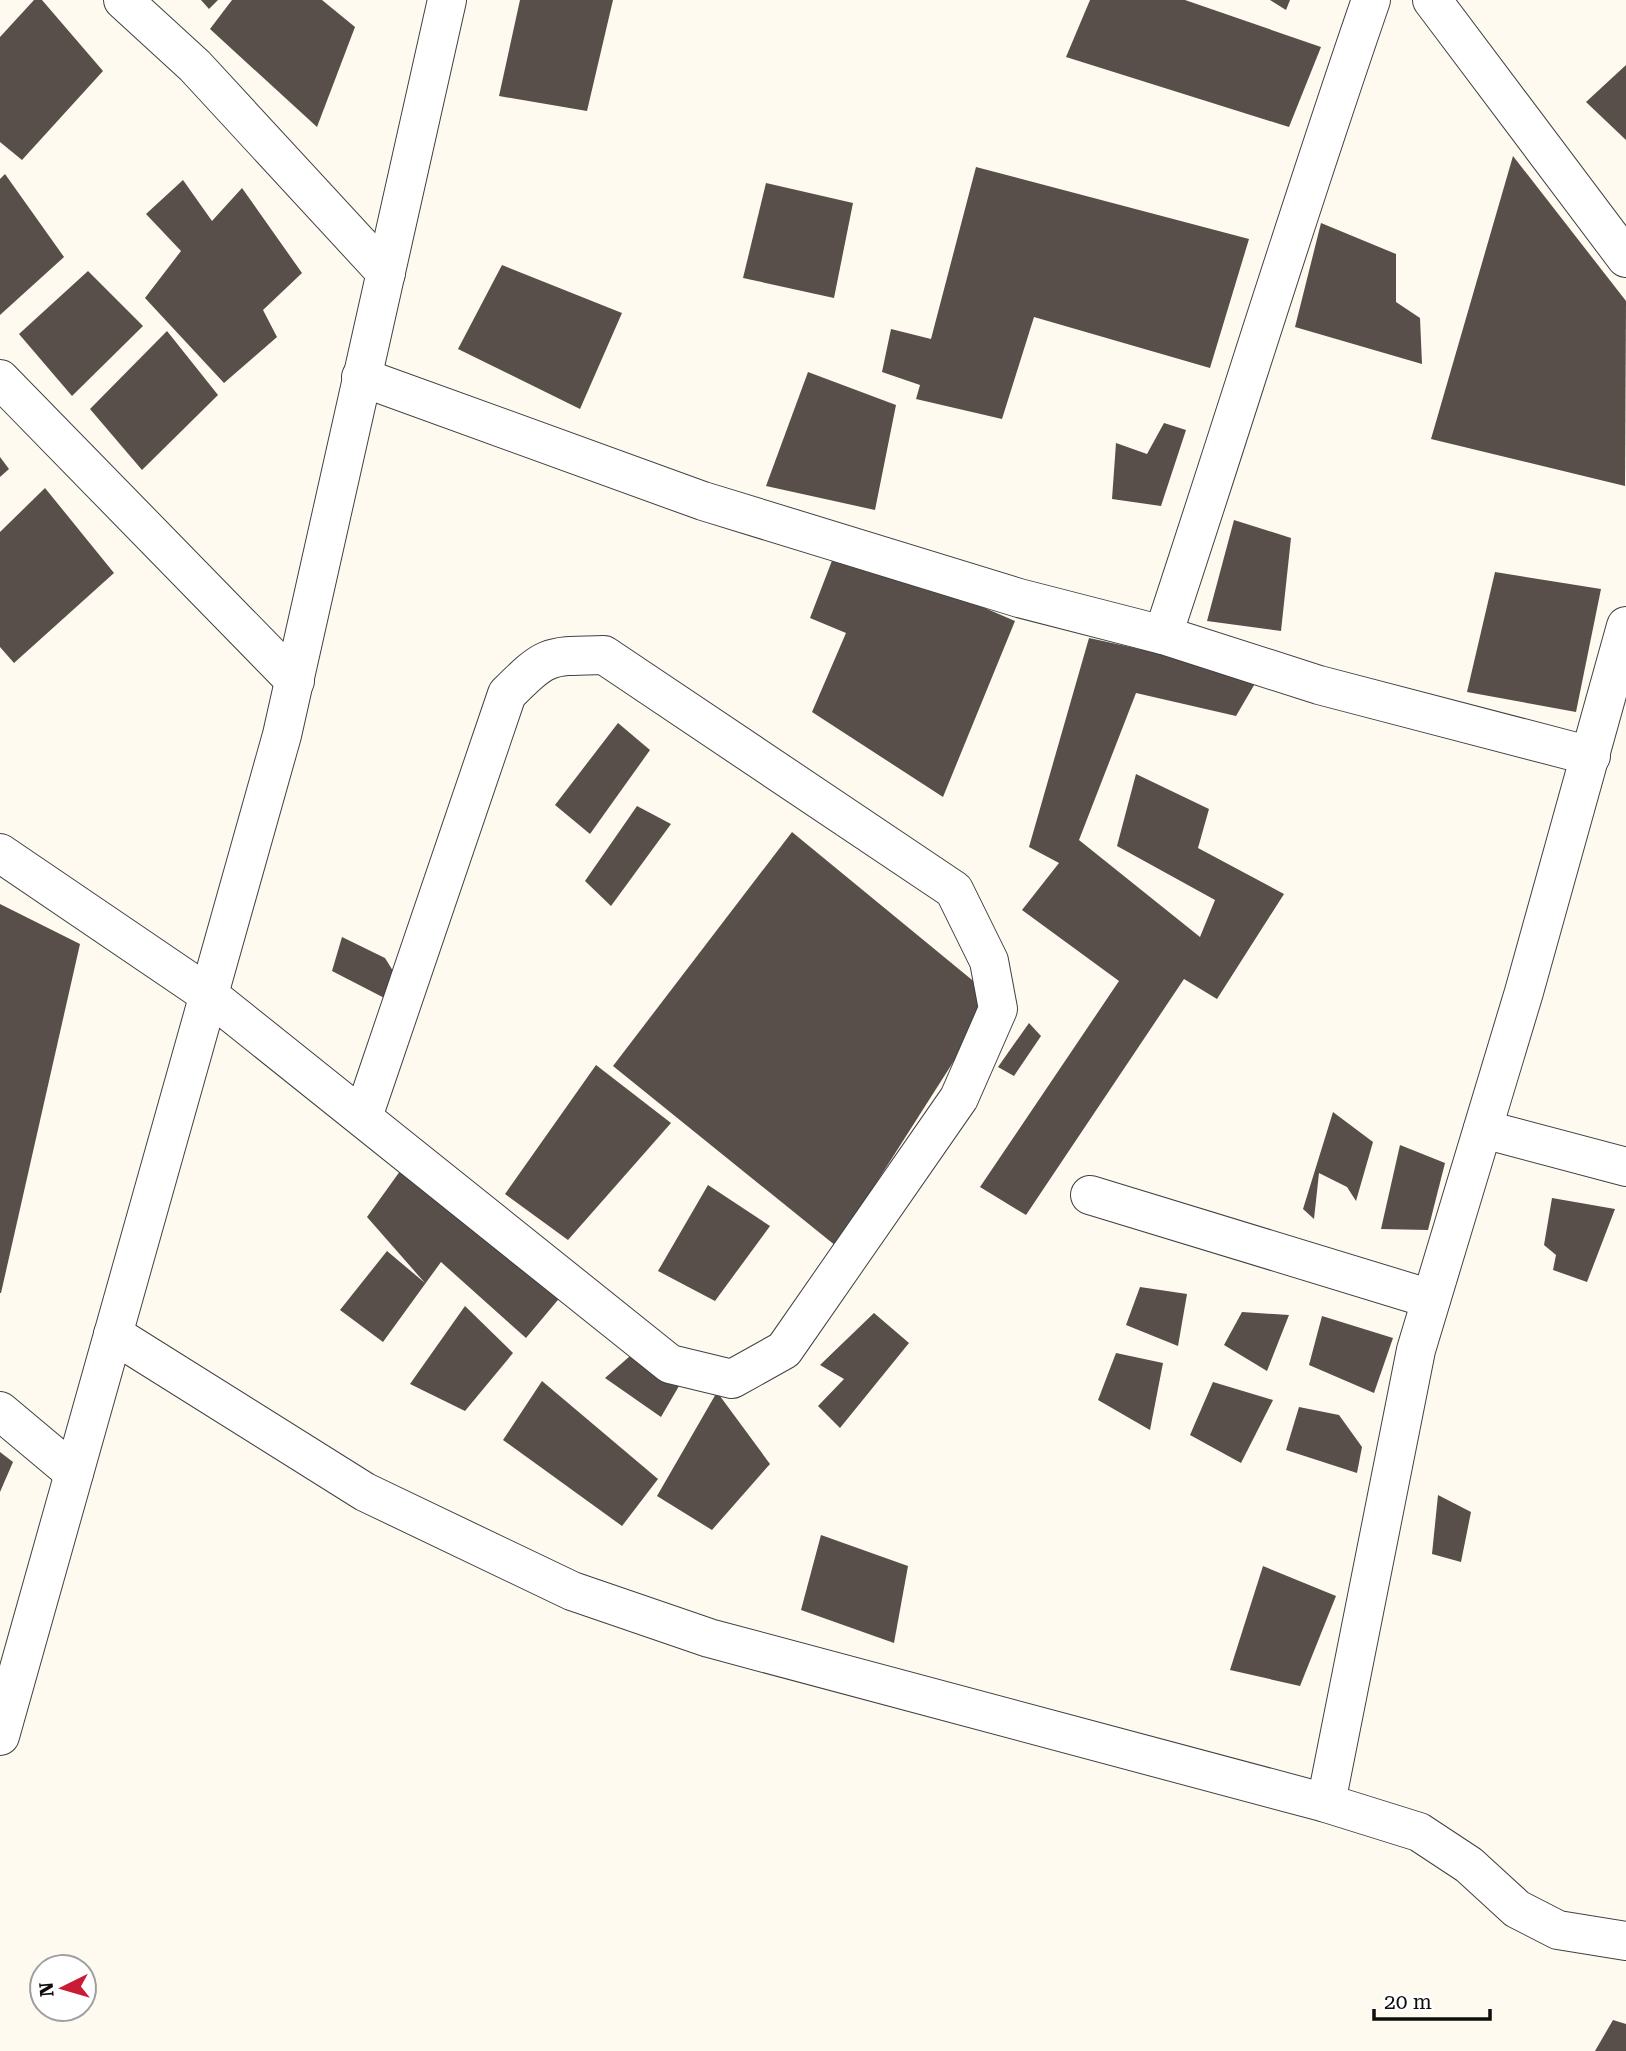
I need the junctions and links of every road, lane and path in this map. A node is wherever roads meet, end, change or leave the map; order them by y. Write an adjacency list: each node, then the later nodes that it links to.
1 (123, 0): 6 (street)
2 (447, 0): 6 (street)
3 (1371, 0): 10 (street)
4 (1432, 0): 5 (street)
5 (1626, 258)
6 (386, 273): 7 (street)
7 (360, 377): 10 (street); 11 (street)
8 (0, 379): 11 (street)
9 (1626, 626): 12 (street)
10 (1163, 635): 12 (street)
11 (295, 681): 14 (street)
12 (1591, 756): 16 (street)
13 (0, 853): 14 (street)
14 (209, 995): 15 (street); 20 (street)
15 (363, 1117): 15 (street)
16 (1483, 1129): 17 (street); 19 (street)
17 (1626, 1167)
18 (1090, 1195): 19 (street)
19 (1431, 1299): 24 (street)
20 (113, 1334): 22 (street); 24 (street)
21 (0, 1411): 22 (street)
22 (74, 1473): 23 (street)
23 (0, 1736)
24 (1326, 1803): 25 (street)
25 (1626, 1941)

